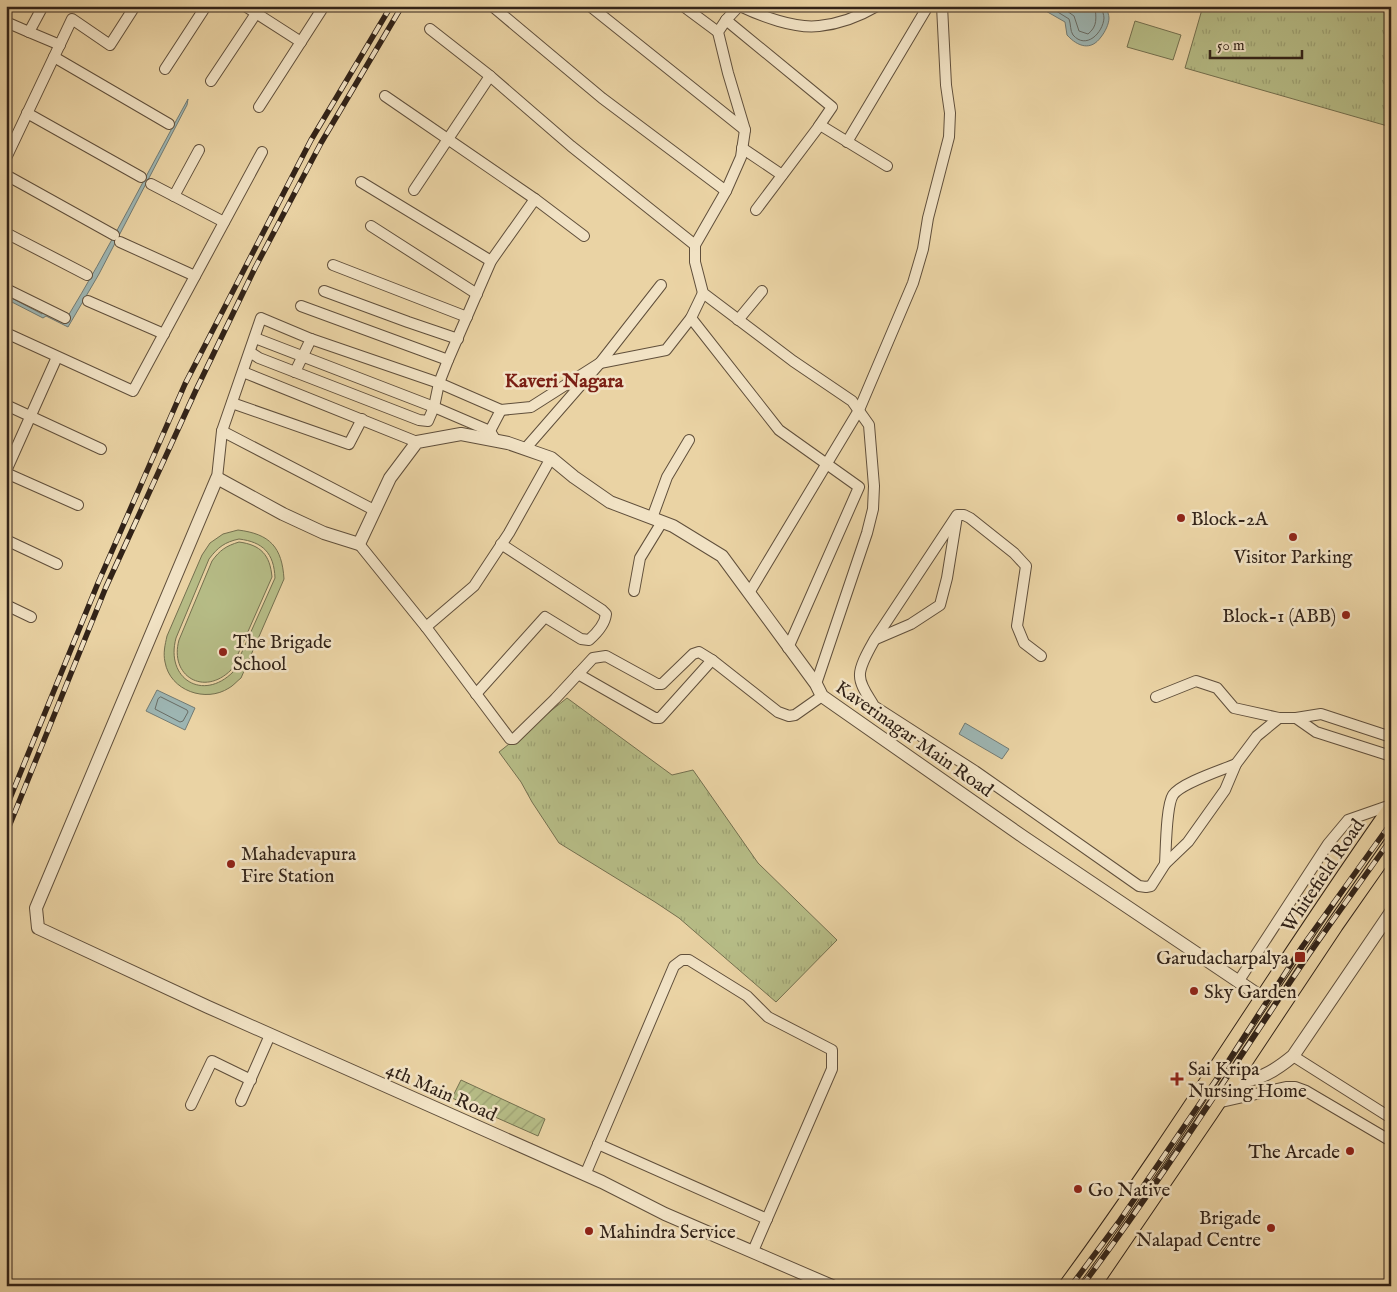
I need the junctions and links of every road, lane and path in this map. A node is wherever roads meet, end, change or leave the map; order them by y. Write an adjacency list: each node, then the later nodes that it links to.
1 (43, 6): 17 (street)
2 (135, 6): 20 (street)
3 (206, 6): 22 (street)
4 (245, 6): 13 (street)
5 (324, 6): 19 (street)
6 (492, 6): 44 (street)
7 (590, 6): 30 (street)
8 (683, 6): 18 (street)
9 (739, 6): 10 (street); 14 (street)
10 (877, 6)
11 (928, 6): 32 (street)
12 (942, 6): 86 (street)
13 (258, 10): 19 (street); 24 (street)
14 (726, 20): 18 (street); 29 (street)
15 (6, 22): 17 (street)
16 (430, 29): 23 (street)
17 (29, 32): 20 (street)
18 (718, 32): 30 (street)
19 (301, 42): 26 (street)
20 (60, 45): 21 (street)
21 (54, 57): 27 (street); 28 (street)
22 (165, 69)
23 (490, 76): 31 (street); 52 (street)
24 (211, 81)
25 (385, 96): 31 (street)
26 (259, 108)
27 (28, 113): 36 (street); 40 (street)
28 (169, 124)
29 (819, 126): 32 (street); 39 (street)
30 (745, 130): 33 (street)
31 (448, 139): 43 (street); 46 (street)
32 (847, 142): 37 (street)
33 (742, 148): 39 (street); 44 (street)
34 (199, 150): 45 (street)
35 (262, 152): 48 (street)
36 (6, 158)
37 (887, 166)
38 (6, 175): 56 (street)
39 (782, 175): 47 (street)
40 (140, 177)
41 (361, 182): 53 (street)
42 (151, 184): 45 (street)
43 (414, 190)
44 (726, 191): 52 (street)
45 (174, 196): 48 (street)
46 (535, 199): 51 (street); 53 (street)
47 (756, 210)
48 (224, 222): 56 (street)
49 (371, 226): 62 (street)
50 (6, 233): 55 (street)
51 (584, 236)
52 (695, 245): 61 (street)
53 (491, 261): 62 (street)
54 (333, 266): 65 (street)
55 (87, 274)
56 (195, 276): 70 (street)
57 (662, 285): 78 (street)
58 (6, 289): 66 (street)
59 (324, 291): 72 (street)
60 (762, 291): 68 (street)
61 (703, 293): 67 (street); 68 (street)
62 (477, 294): 65 (street)
63 (88, 301): 70 (street)
64 (301, 306): 77 (street)
65 (467, 317): 72 (street)
66 (65, 318)
67 (691, 318): 78 (street); 96 (street)
68 (738, 320): 86 (street)
69 (6, 333): 75 (street)
70 (164, 334): 75 (street)
71 (255, 338): 73 (street); 74 (street); 76 (street)
72 (458, 338): 77 (street)
73 (311, 339): 76 (street); 81 (street)
74 (250, 352): 79 (street); 80 (street)
75 (57, 357): 87 (street)
76 (302, 357): 80 (street); 84 (street)
77 (448, 360): 81 (street)
78 (600, 363): 85 (street); 94 (street)
79 (243, 372): 82 (street); 88 (street)
80 (295, 372): 84 (street)
81 (439, 383): 84 (street); 85 (street)
82 (232, 403): 88 (street); 89 (street)
83 (6, 405): 87 (street)
84 (434, 407): 90 (street)
85 (501, 410): 90 (street)
86 (858, 410): 96 (street); 117 (street)
87 (30, 416): 93 (street); 97 (street)
88 (362, 419): 92 (street)
89 (222, 431): 98 (street); 100 (street)
90 (493, 436): 92 (street, Kaverinagar Main Road); 94 (street, Kaverinagar Main Road)
91 (689, 440): 102 (street)
92 (417, 442): 100 (street)
93 (101, 449)
94 (525, 449): 95 (street, Kaverinagar Main Road)
95 (551, 458): 102 (street, Kaverinagar Main Road); 105 (street)
96 (826, 463): 108 (street); 113 (street)
97 (6, 472): 99 (street)
98 (217, 478): 104 (street); 132 (street, 4th Main Road)
99 (78, 506)
100 (374, 510): 104 (street)
101 (957, 515): 112 (street); 112 (street); 114 (street)
102 (657, 520): 107 (street); 108 (street, Kaverinagar Main Road)
103 (6, 540): 106 (street)
104 (359, 544): 111 (street)
105 (501, 544): 111 (street); 118 (street)
106 (58, 564)
107 (634, 591)
108 (749, 593): 113 (street, Kaverinagar Main Road)
109 (6, 605): 110 (street)
110 (31, 617)
111 (426, 628): 118 (street)
112 (876, 639): 128 (street)
113 (788, 648): 117 (street, Kaverinagar Main Road)
114 (1041, 656)
115 (712, 660): 116 (street); 116 (street); 117 (street)
116 (578, 674): 118 (street)
117 (819, 690): 130 (street, Kaverinagar Main Road)
118 (476, 694)
119 (1156, 697): 120 (street)
120 (1279, 718): 121 (street); 124 (street)
121 (1296, 718): 122 (street); 123 (street)
122 (1391, 737)
123 (1391, 756)
124 (1236, 764): 128 (street); 128 (street)
125 (1391, 806): 130 (street)
126 (1391, 809): 131 (main road, Whitefield Road)
127 (1391, 845): 135 (main road, Whitefield Road)
128 (1165, 864)
129 (1391, 912): 133 (street)
130 (1238, 982): 131 (street, Kaverinagar Main Road)
131 (1263, 998): 146 (main road, Whitefield Road)
132 (270, 1034): 134 (street); 142 (street, 4th Main Road)
133 (1293, 1056): 135 (street); 139 (street)
134 (251, 1080): 136 (street); 138 (street)
135 (1230, 1084): 137 (main road, Whitefield Road)
136 (241, 1102)
137 (1217, 1103): 140 (street); 147 (main road, Whitefield Road)
138 (191, 1105)
139 (1391, 1118)
140 (1391, 1140)
141 (598, 1144): 142 (street); 143 (street); 143 (street)
142 (585, 1175): 144 (street, 4th Main Road)
143 (767, 1219): 144 (street)
144 (753, 1251): 145 (street, 4th Main Road)
145 (832, 1286)
146 (1067, 1286)
147 (1092, 1286)

